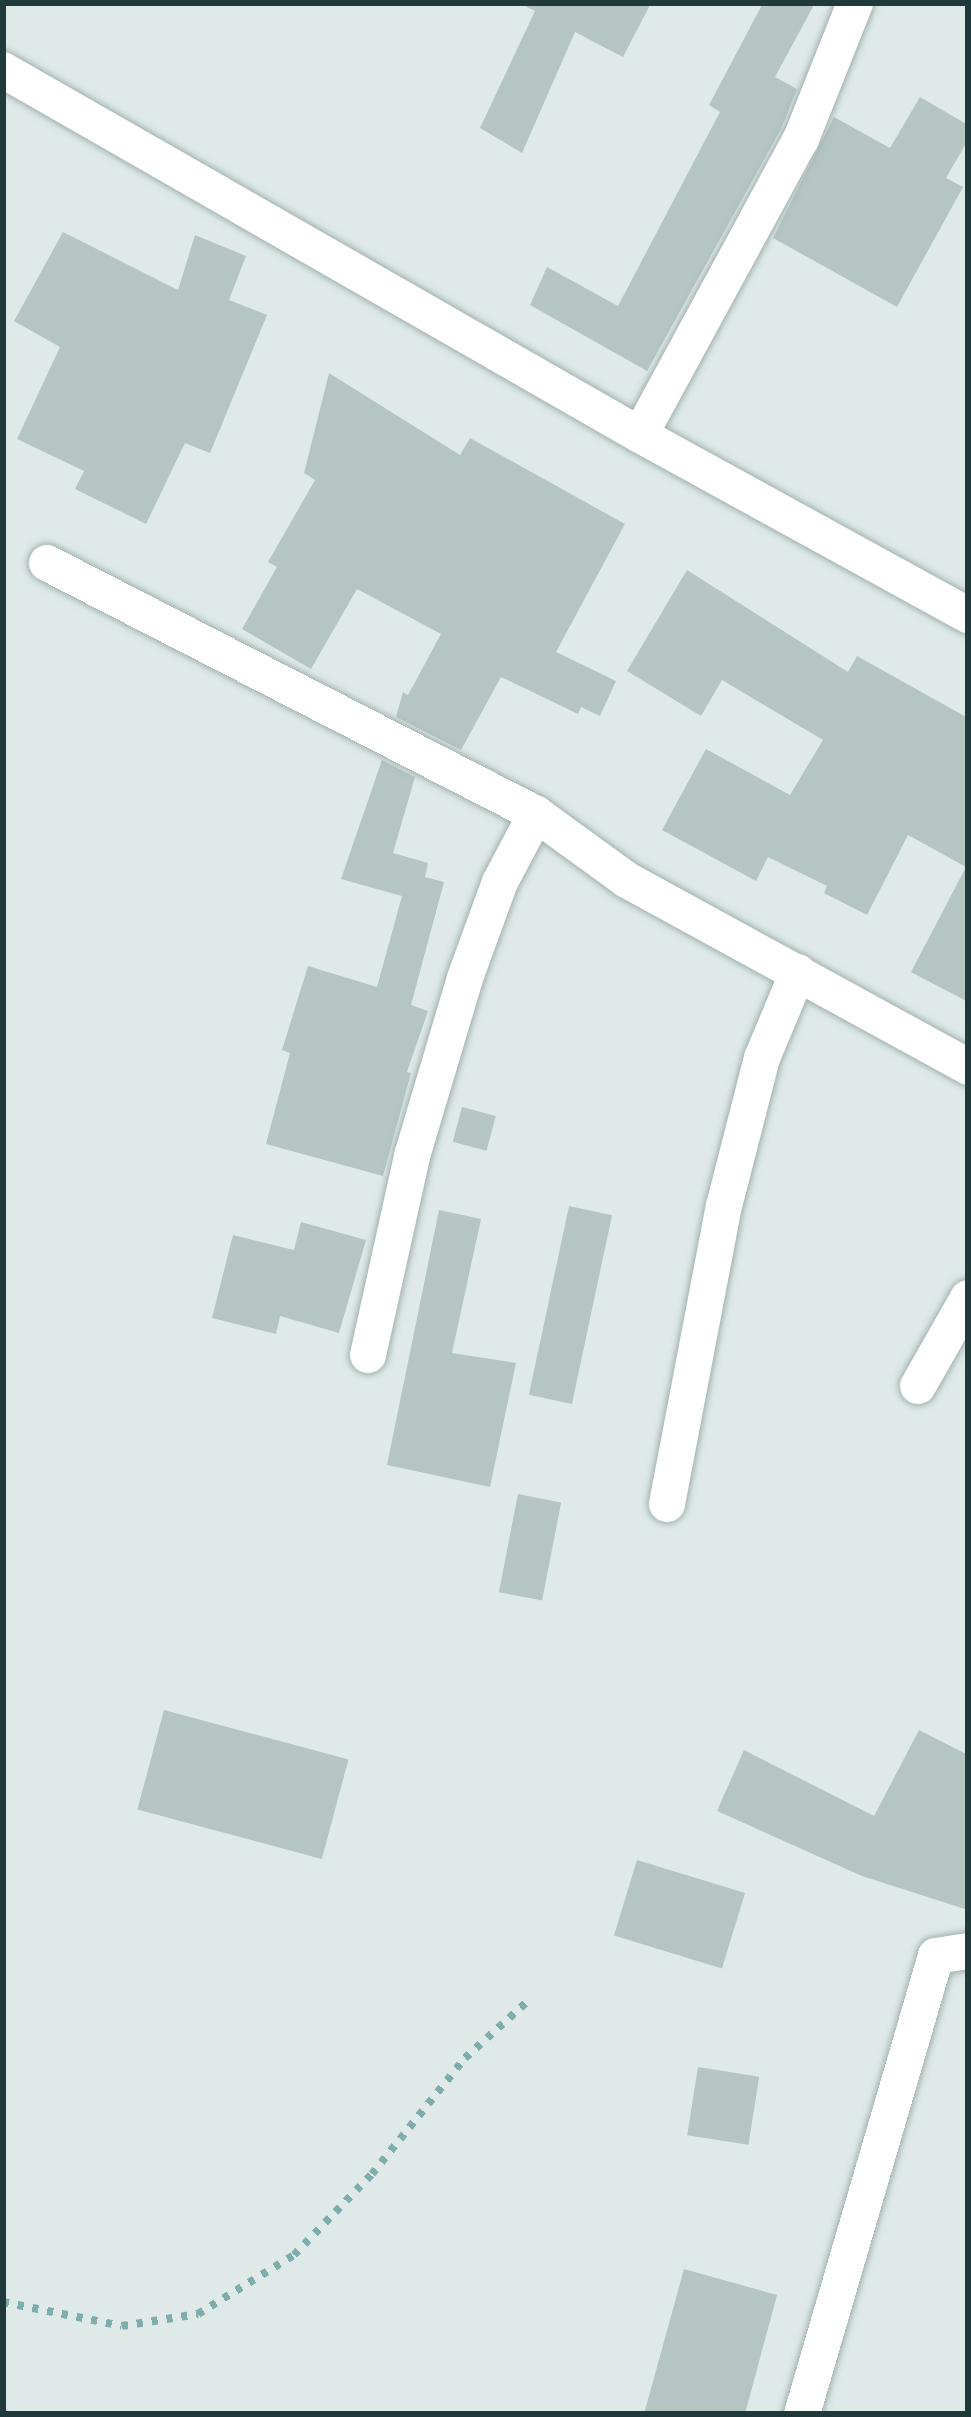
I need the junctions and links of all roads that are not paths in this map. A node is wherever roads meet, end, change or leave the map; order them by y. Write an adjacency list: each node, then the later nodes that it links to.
1 (855, 3): 3 (street)
2 (3, 70): 3 (street)
3 (640, 435): 5 (street)
4 (47, 563): 6 (street)
5 (968, 615)
6 (536, 814): 7 (street); 10 (street)
7 (798, 972): 8 (street); 12 (street)
8 (968, 1066)
9 (968, 1298): 11 (street)
10 (368, 1355)
11 (918, 1386)
12 (667, 1504)
13 (968, 1951): 14 (street)
14 (802, 2414)

